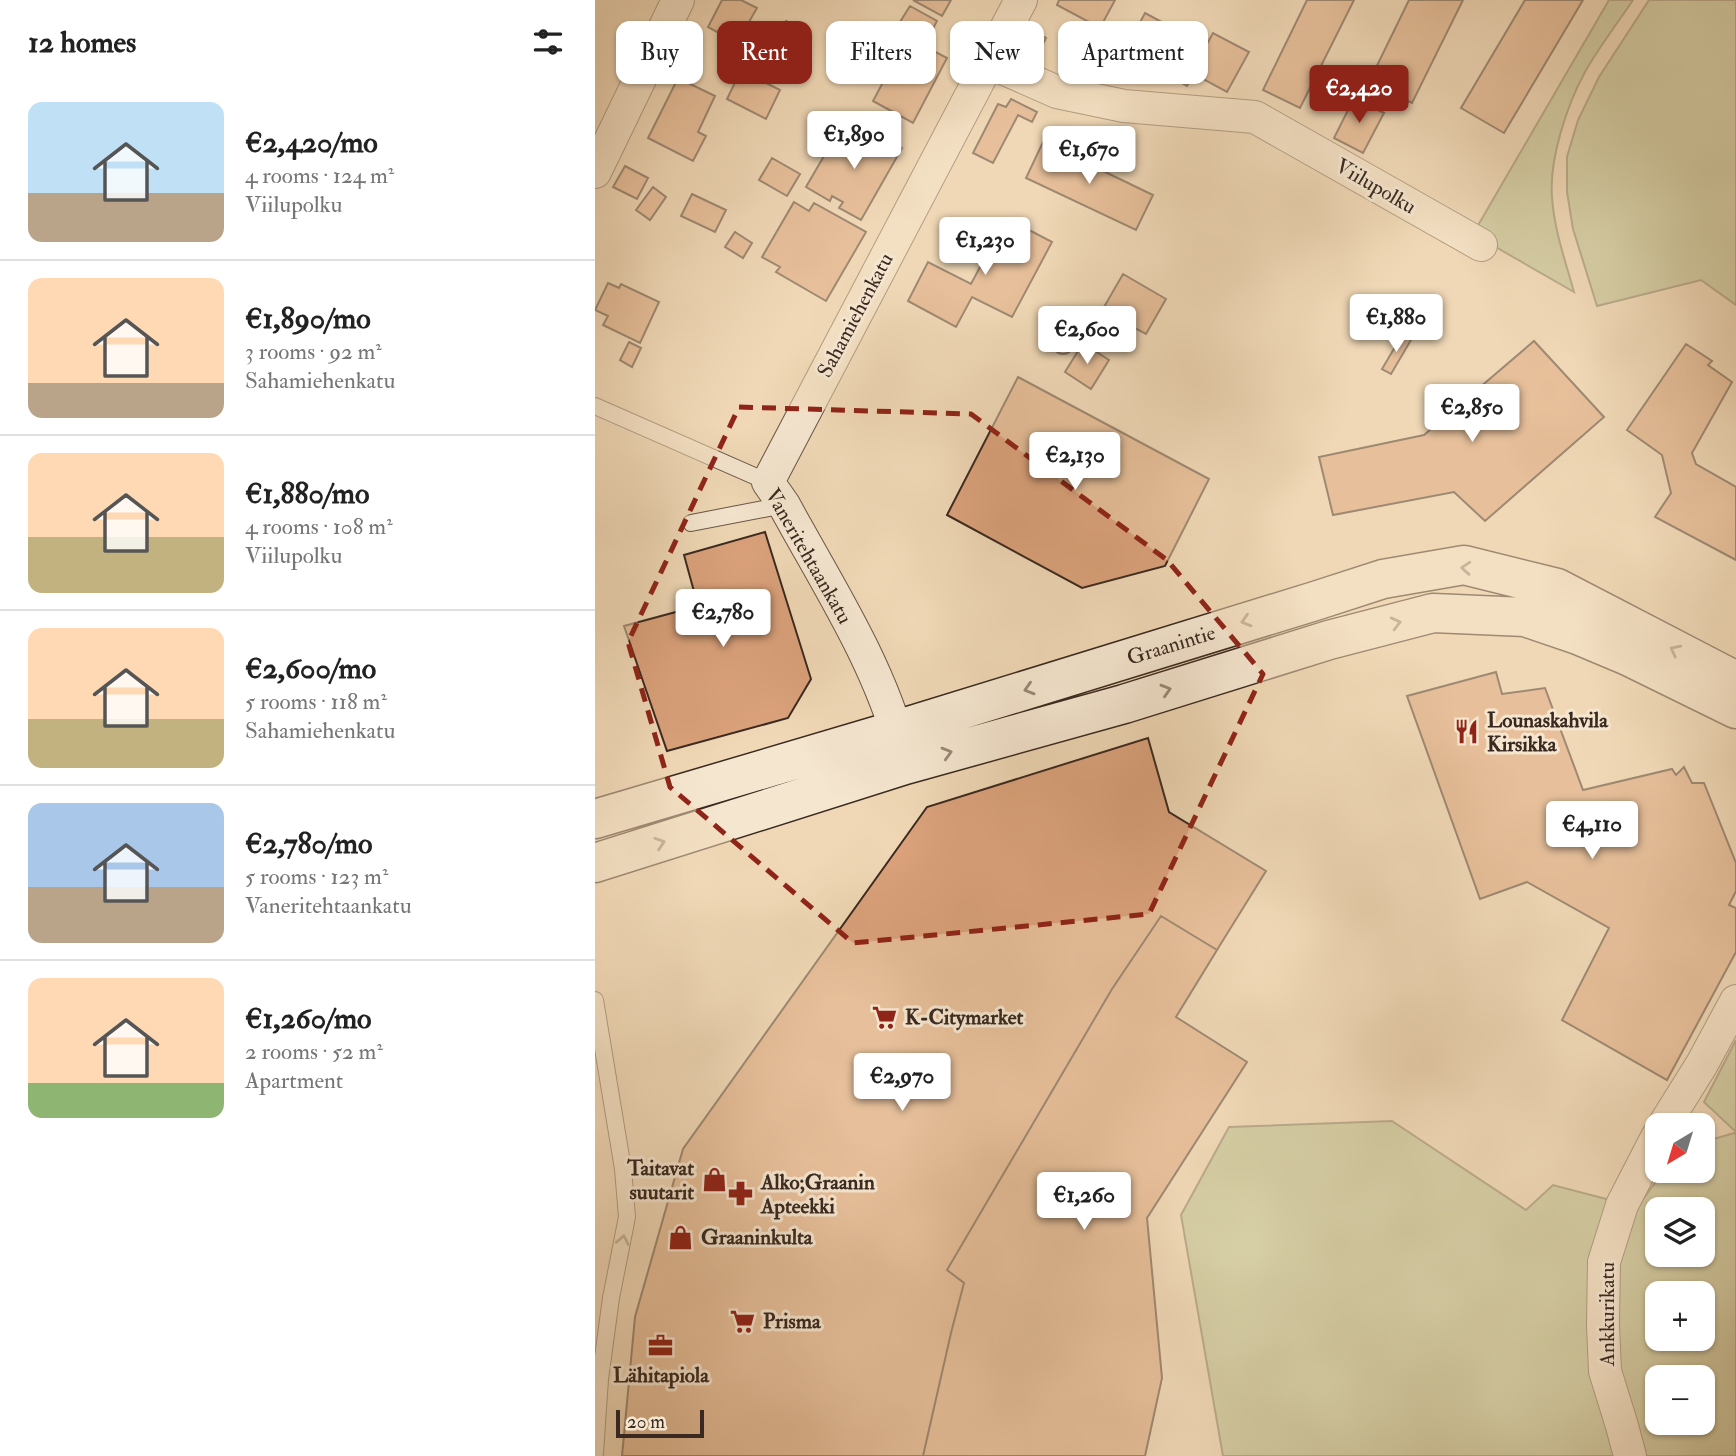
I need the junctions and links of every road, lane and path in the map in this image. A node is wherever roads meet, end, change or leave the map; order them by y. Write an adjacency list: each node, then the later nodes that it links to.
1 (678, 0): 6 (street)
2 (1021, 0): 3 (street, Sahamiehenkatu)
3 (1010, 21)
4 (978, 84): 9 (street, Sahamiehenkatu)
5 (1039, 84): 7 (street, Viilupolku)
6 (595, 172)
7 (1481, 245)
8 (595, 406): 9 (lane, Vaneritehtaankatu)
9 (776, 494): 10 (lane); 13 (street, Vaneritehtaankatu)
10 (691, 523)
11 (1736, 681): 13 (street, Graanintie, one-way to 13)
12 (1736, 709): 13 (street, Graanintie, one-way to 12)
13 (901, 747): 14 (street, Graanintie); 15 (street, Graanintie, one-way to 13)
14 (595, 819)
15 (595, 863)
16 (595, 1000): 20 (lane, one-way to 16)
17 (1736, 1000): 18 (street)
18 (1672, 1113)
19 (1645, 1160): 21 (street, Ankkurikatu)
20 (595, 1453)
21 (1630, 1456)

